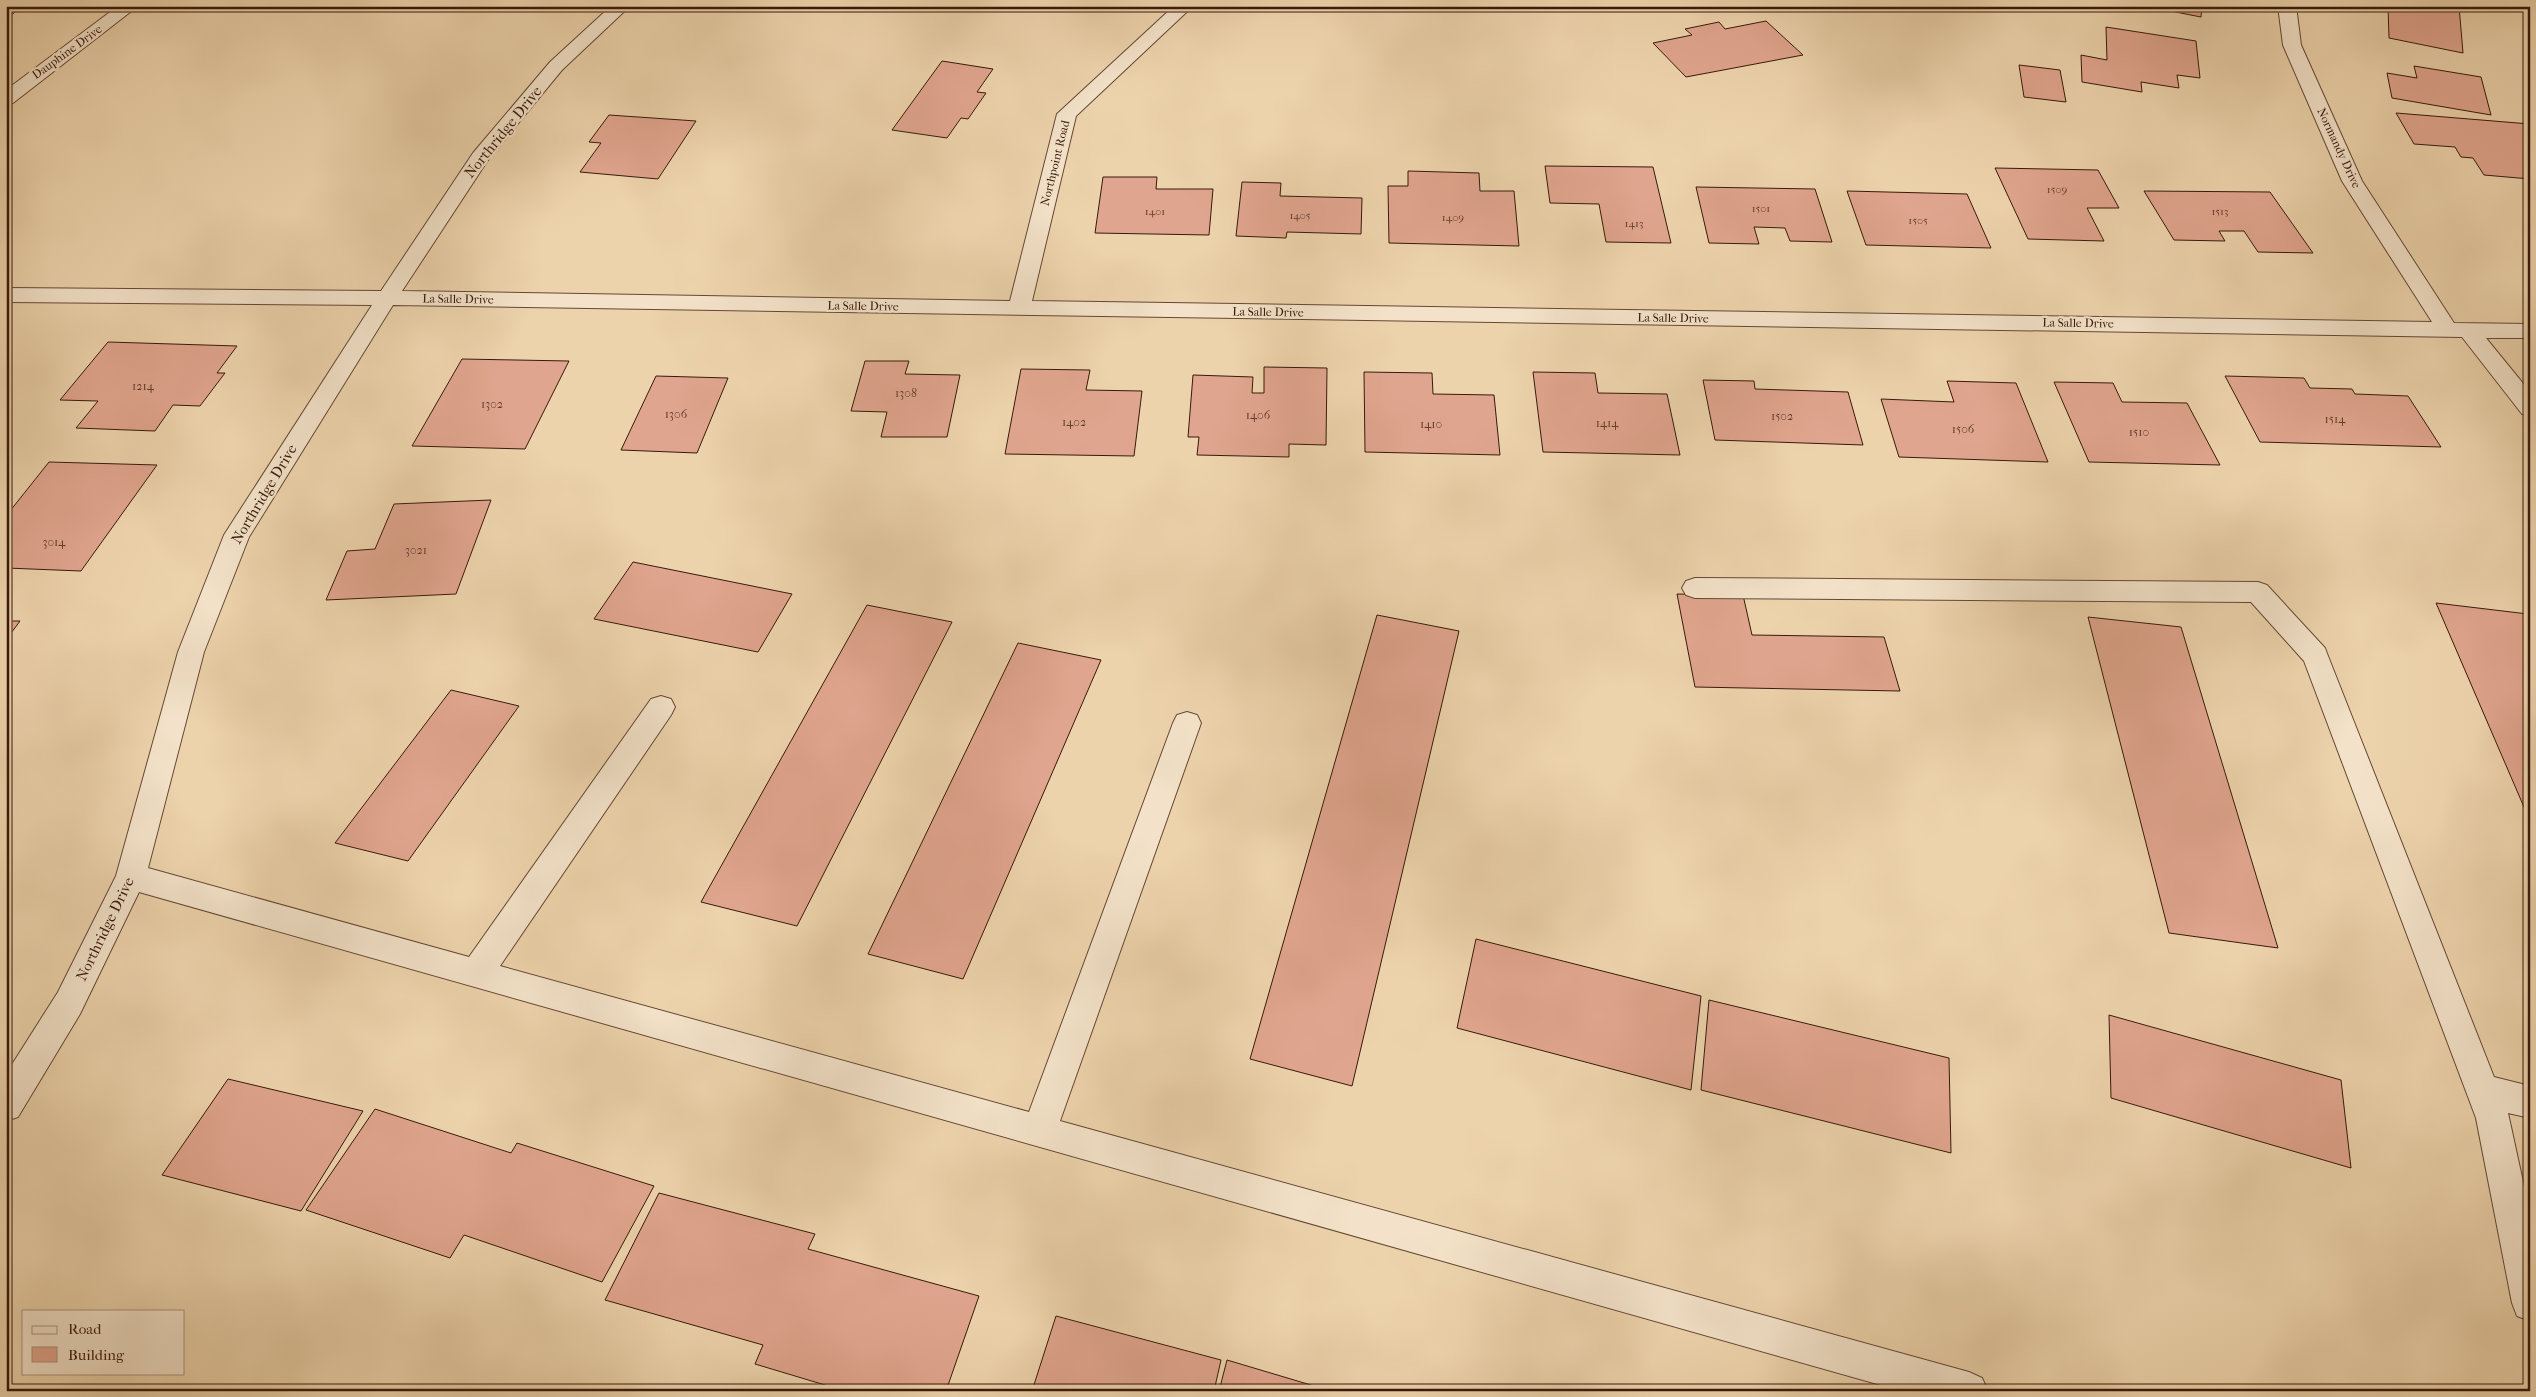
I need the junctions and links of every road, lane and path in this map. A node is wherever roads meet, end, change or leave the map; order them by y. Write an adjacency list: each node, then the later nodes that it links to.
1 (129, 6): 5 (street, Dauphine Drive)
2 (621, 6): 7 (street, Northridge Drive)
3 (1184, 6): 8 (street, Northpoint Road)
4 (2287, 6): 9 (street, Normandy Drive)
5 (6, 99)
6 (6, 295): 7 (street, La Salle Drive)
7 (387, 298): 8 (street, La Salle Drive); 15 (street, Northridge Drive)
8 (1019, 308): 9 (street, La Salle Drive)
9 (2457, 329): 10 (street, La Salle Drive); 11 (street, Normandy Drive)
10 (2530, 331)
11 (2530, 408)
12 (1695, 588): 17 (street)
13 (661, 707): 16 (street)
14 (1187, 723): 20 (street)
15 (131, 877): 16 (street); 19 (street, Northridge Drive)
16 (476, 974): 20 (street)
17 (2482, 1090): 18 (street); 21 (street)
18 (2530, 1102)
19 (6, 1105)
20 (1039, 1131): 22 (street)
21 (2530, 1303)
22 (1969, 1391)

